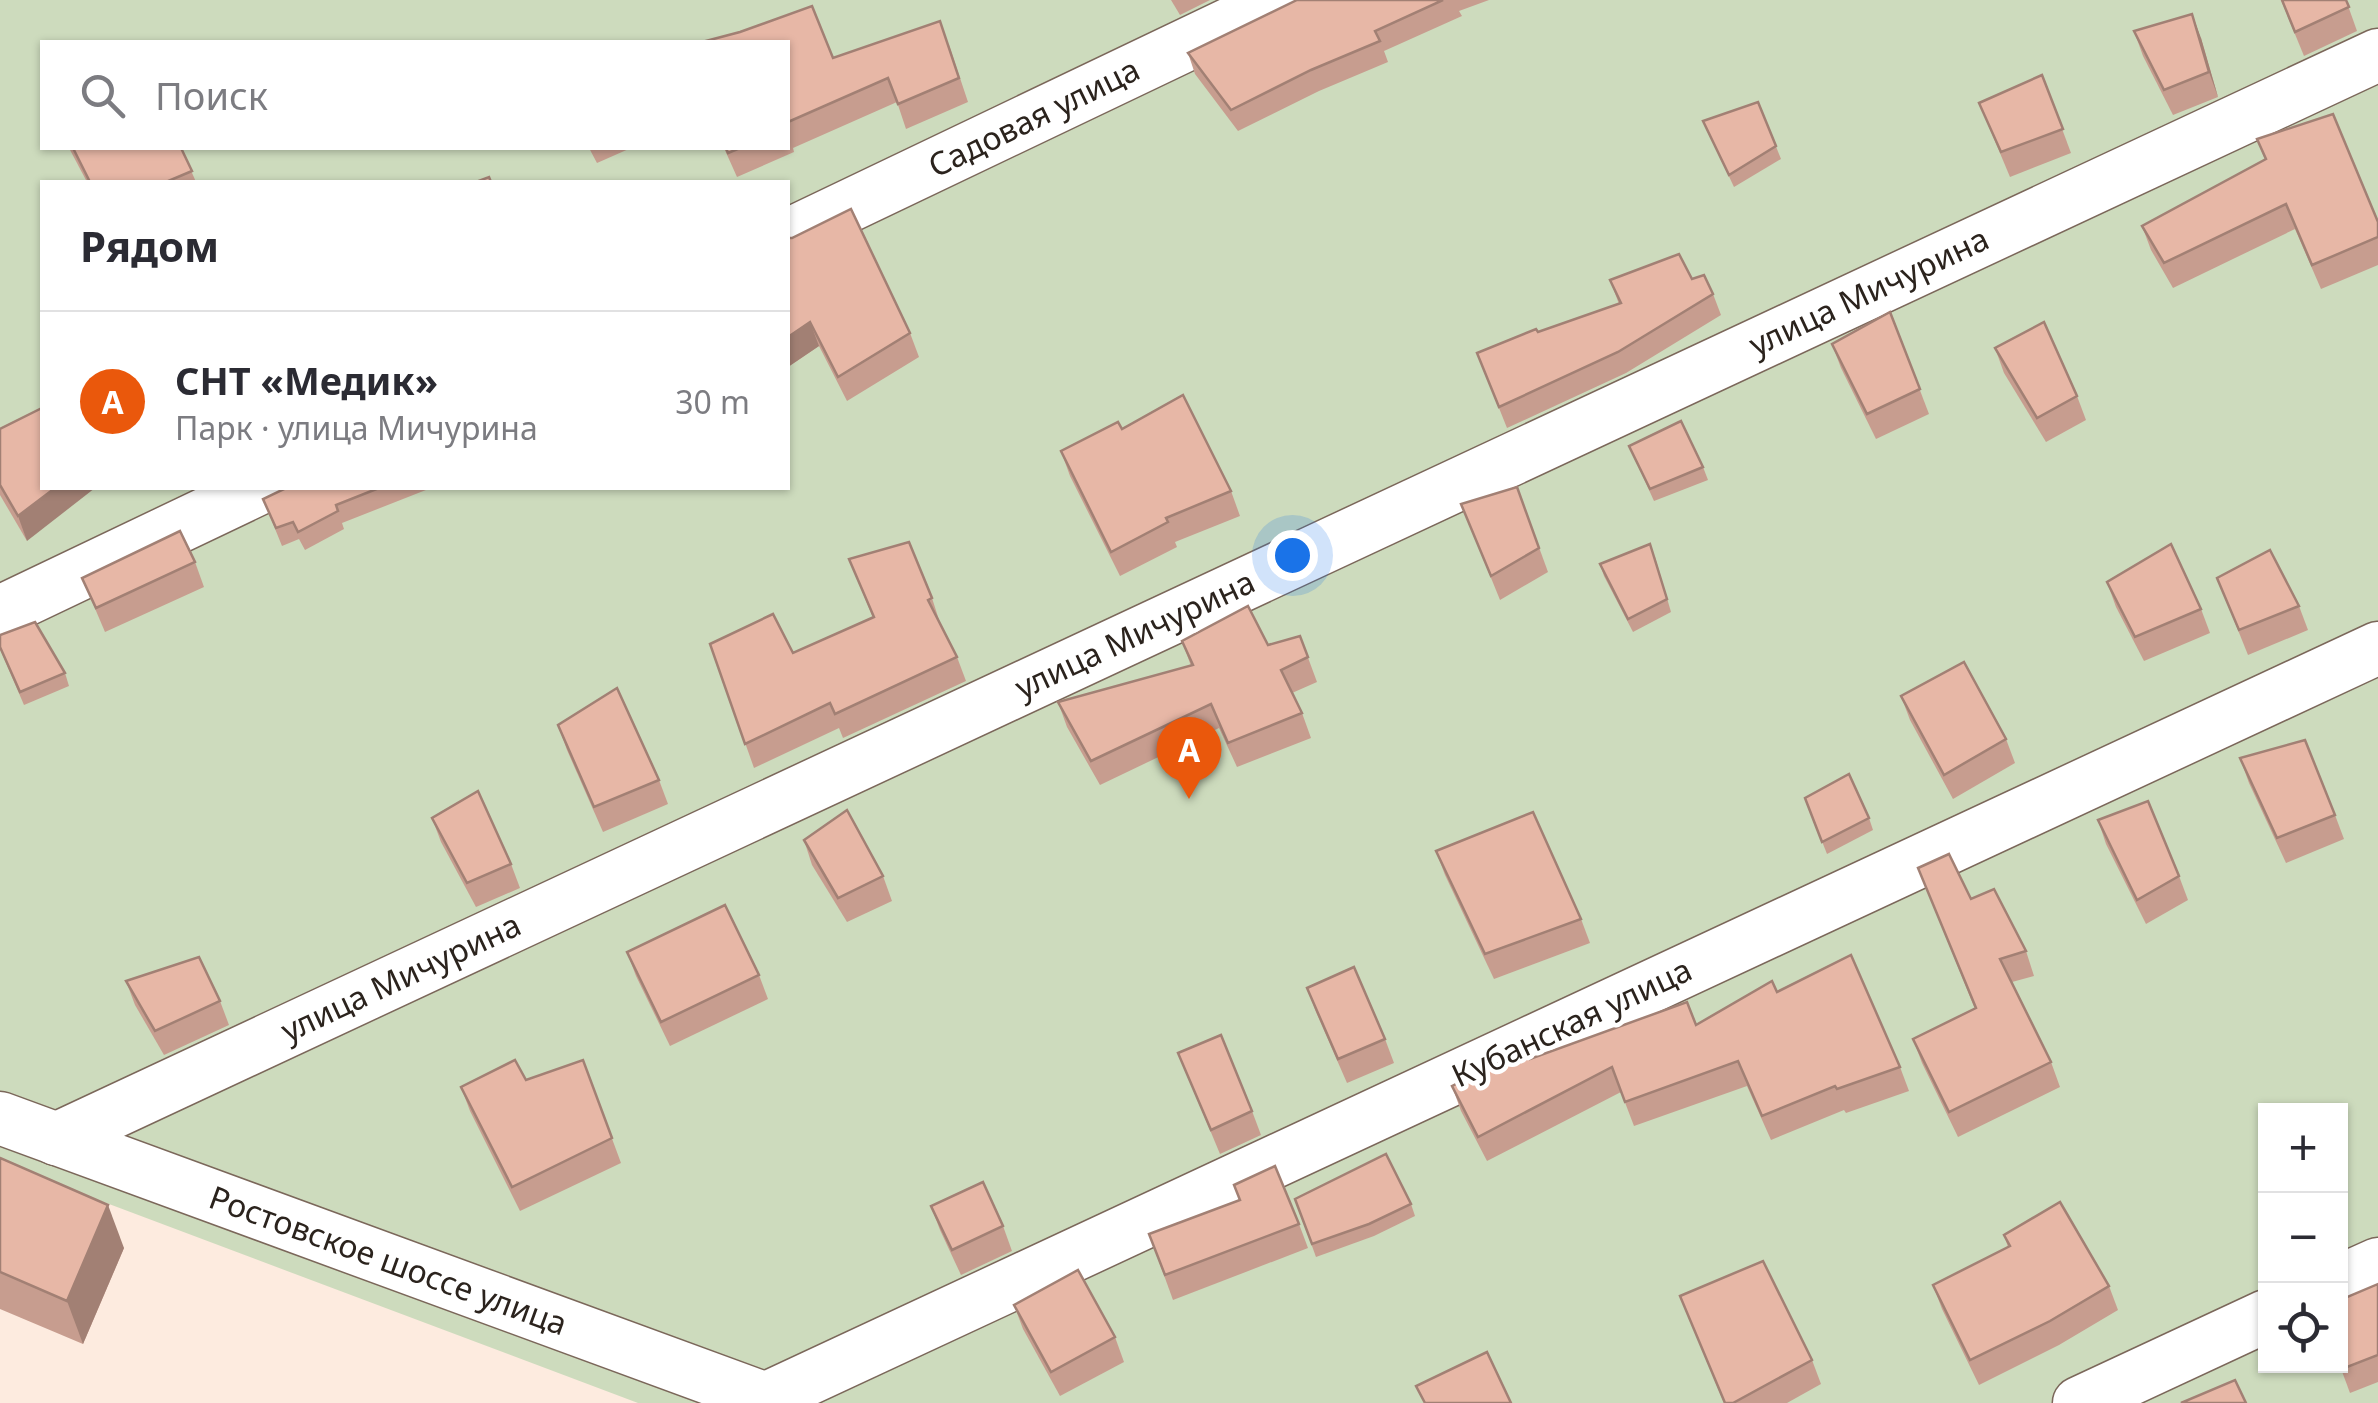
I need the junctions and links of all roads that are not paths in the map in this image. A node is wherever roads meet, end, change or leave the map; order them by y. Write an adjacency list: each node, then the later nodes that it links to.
1 (1280, 0): 3 (street, Садовая улица)
2 (2378, 55): 8 (street, улица Мичурина)
3 (790, 234)
4 (256, 490): 5 (street)
5 (0, 612)
6 (2378, 648): 12 (street, Кубанская улица)
7 (0, 1118): 8 (street, Ростовское шоссе улица)
8 (56, 1139): 12 (street, Ростовское шоссе улица)
9 (2378, 1264): 10 (street)
10 (2348, 1278)
11 (2258, 1320): 13 (street)
12 (771, 1401)
13 (2078, 1403)

